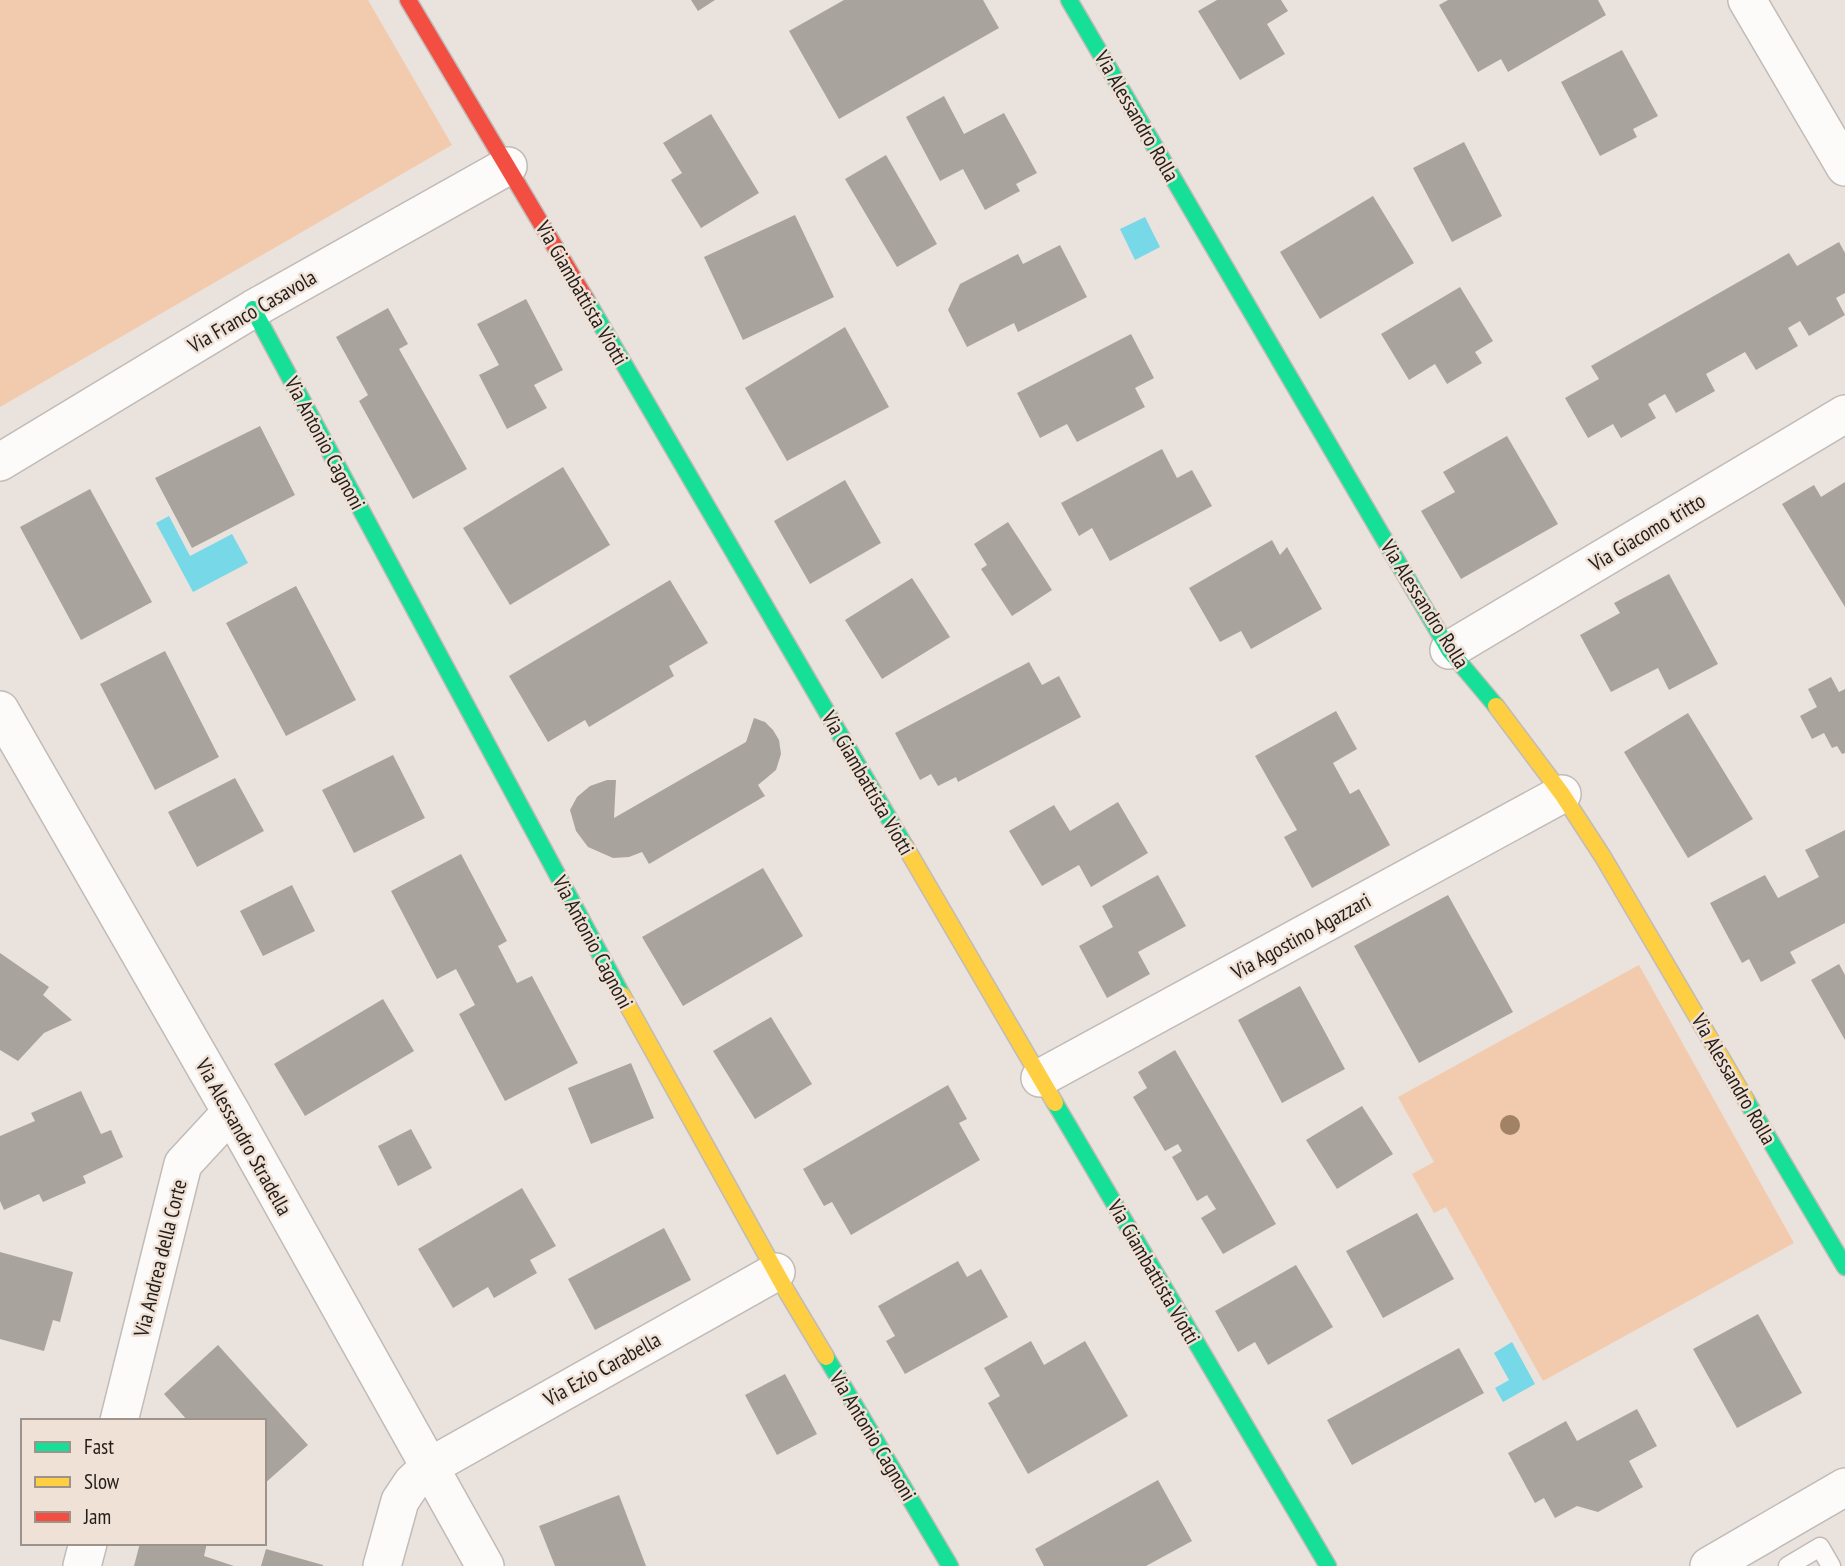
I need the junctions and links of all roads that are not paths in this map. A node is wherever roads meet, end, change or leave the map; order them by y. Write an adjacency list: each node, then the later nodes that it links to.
1 (408, 0): 4 (street, Via Giambattista Viotti)
2 (1069, 0): 9 (street, Via Alessandro Rolla)
3 (1747, 0): 5 (street)
4 (508, 166): 6 (street, Via Franco Casavola); 12 (street, Via Giambattista Viotti)
5 (1845, 167)
6 (253, 309): 8 (street, Via Franco Casavola); 15 (street, Via Antonio Cagnoni)
7 (1845, 414): 9 (street, Via Giacomo tritto)
8 (0, 462)
9 (1449, 650): 11 (street, Via Alessandro Rolla)
10 (0, 710): 13 (street, Via Alessandro Stradella)
11 (1562, 794): 12 (street, Via Agostino Agazzari); 14 (street, Via Alessandro Rolla)
12 (1040, 1078): 24 (street, Via Giambattista Viotti)
13 (231, 1112): 16 (street, Via Andrea della Corte); 17 (street, Via Alessandro Stradella)
14 (1845, 1267)
15 (776, 1272): 17 (street, Via Ezio Carabella); 23 (street, Via Antonio Cagnoni)
16 (119, 1419)
17 (429, 1466): 21 (street, Via Ezio Carabella); 22 (street, Via Alessandro Stradella)
18 (1845, 1487): 25 (street)
19 (87, 1545): 20 (street)
20 (82, 1566)
21 (382, 1566)
22 (485, 1566)
23 (950, 1566)
24 (1328, 1566)
25 (1709, 1566)
26 (1788, 1566): 27 (lane)
27 (1831, 1566)

